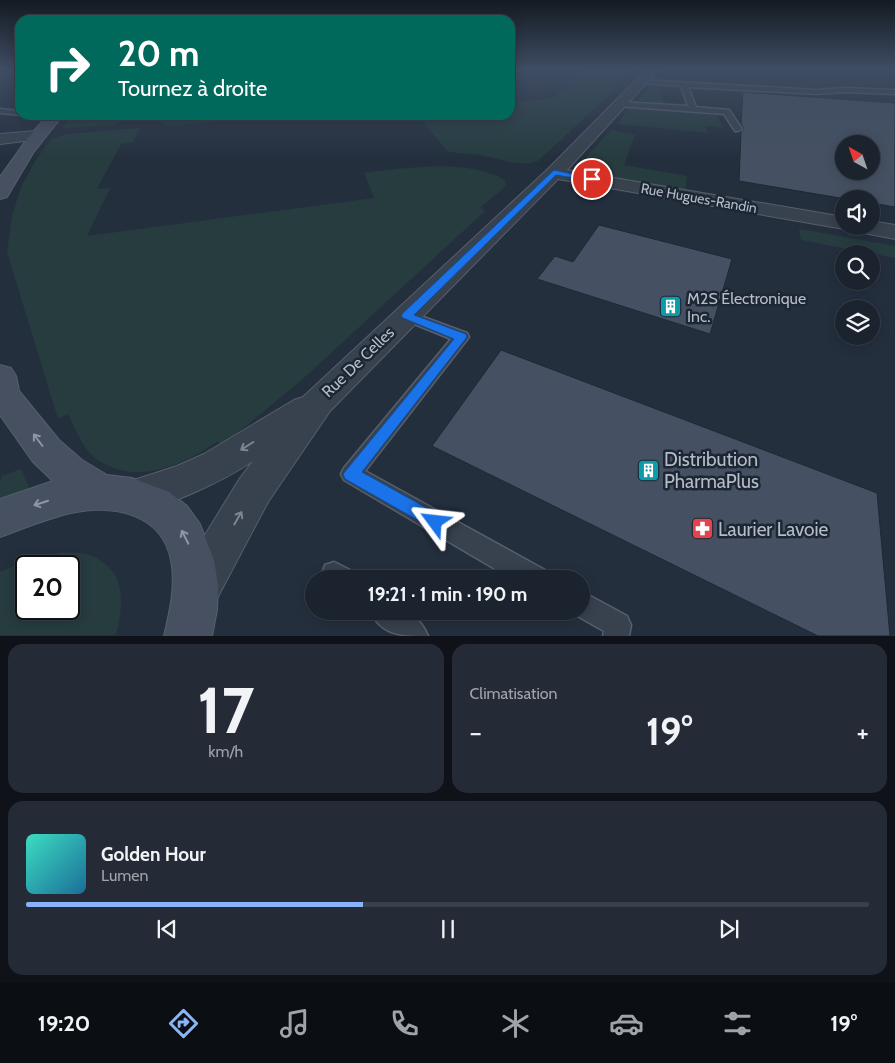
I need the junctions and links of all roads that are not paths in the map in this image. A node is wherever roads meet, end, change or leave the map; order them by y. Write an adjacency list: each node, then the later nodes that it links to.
1 (625, 99): 3 (street, Rue De Celles)
2 (689, 99): 4 (lane)
3 (620, 104): 4 (lane); 11 (street, Rue De Celles)
4 (693, 109): 8 (lane)
5 (0, 112): 6 (lane)
6 (15, 113)
7 (51, 120): 9 (main road)
8 (738, 129)
9 (36, 136): 10 (street); 12 (main road)
10 (0, 139)
11 (554, 173): 13 (street, Rue Hugues-Randin); 16 (street, Rue De Celles)
12 (0, 193)
13 (835, 221)
14 (880, 229): 15 (street)
15 (895, 232)
16 (407, 316): 18 (street, Rue De Celles); 21 (lane)
17 (1, 394): 19 (main road, one-way to 17)
18 (318, 402): 19 (street, Rue De Celles, one-way to 19); 22 (street, Rue De Celles, one-way to 18)
19 (119, 495): 20 (main road, one-way to 20); 22 (main road, one-way to 19)
20 (0, 518)
21 (520, 570)
22 (197, 590): 25 (main road)
23 (590, 609): 27 (lane)
24 (395, 620): 26 (lane)
25 (188, 636)
26 (415, 636)
27 (616, 636)

